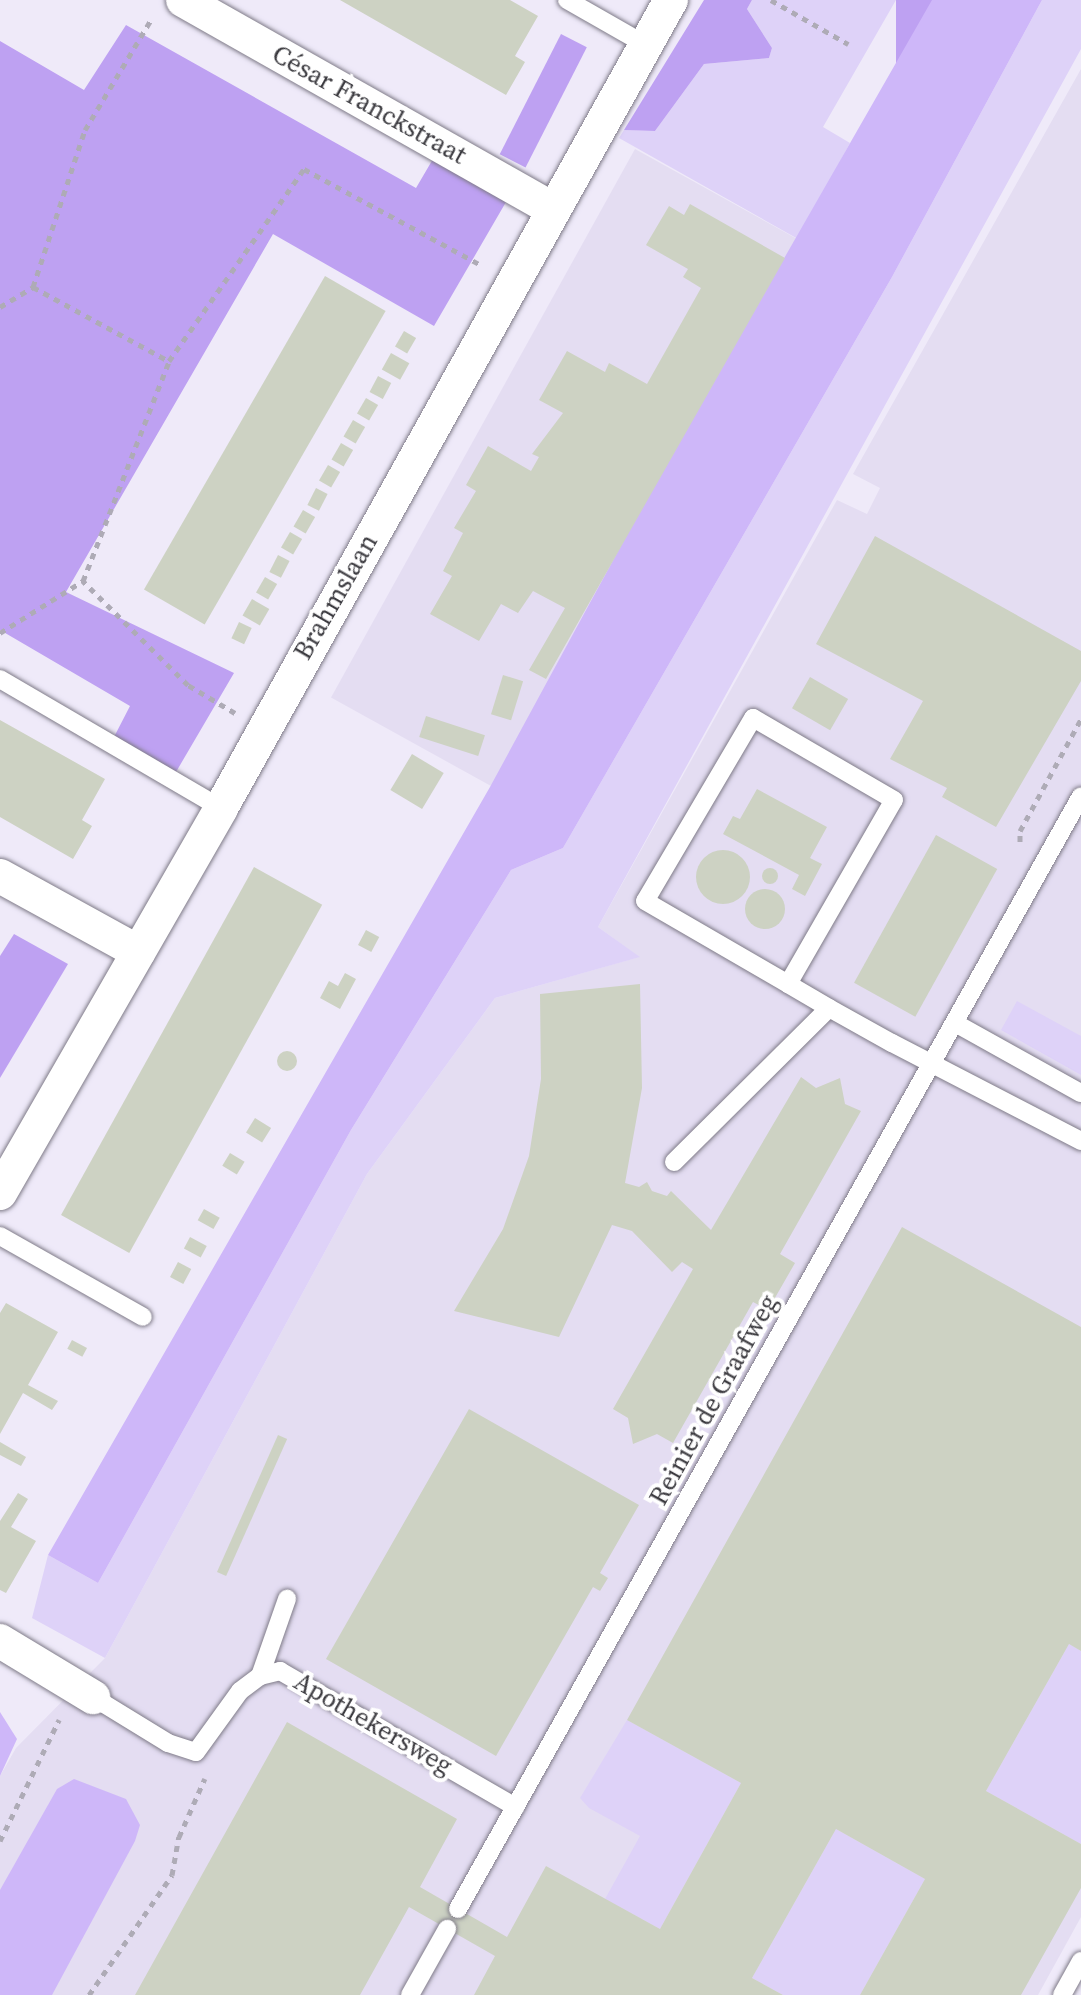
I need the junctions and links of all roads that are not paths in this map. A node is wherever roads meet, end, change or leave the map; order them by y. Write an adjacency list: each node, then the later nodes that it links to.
1 (567, 0): 4 (lane)
2 (671, 0): 4 (street, Brahmslaan)
3 (169, 6): 5 (street, César Franckstraat)
4 (646, 45): 5 (street, Brahmslaan)
5 (554, 210): 8 (street, Brahmslaan)
6 (0, 679): 8 (lane)
7 (1081, 796): 13 (lane, Reinier de Graafweg)
8 (221, 808): 10 (street, Brahmslaan)
9 (0, 876): 10 (street)
10 (138, 952): 18 (street, Brahmslaan)
11 (788, 984): 11 (lane); 12 (lane)
12 (829, 1008): 14 (lane); 17 (lane)
13 (955, 1023): 14 (lane, Reinier de Graafweg); 15 (lane)
14 (933, 1063): 16 (lane); 25 (lane, Reinier de Graafweg)
15 (1081, 1093)
16 (1081, 1141)
17 (674, 1162)
18 (0, 1193)
19 (0, 1236): 20 (lane)
20 (143, 1317)
21 (287, 1599): 23 (lane)
22 (0, 1641): 24 (street)
23 (260, 1676): 24 (lane, Apothekersweg); 25 (lane, Apothekersweg)
24 (84, 1692)
25 (516, 1807): 26 (lane, Reinier de Graafweg)
26 (458, 1909)
27 (447, 1929): 29 (lane)
28 (1081, 1961): 30 (lane)
29 (410, 1995)
30 (1062, 1995)

